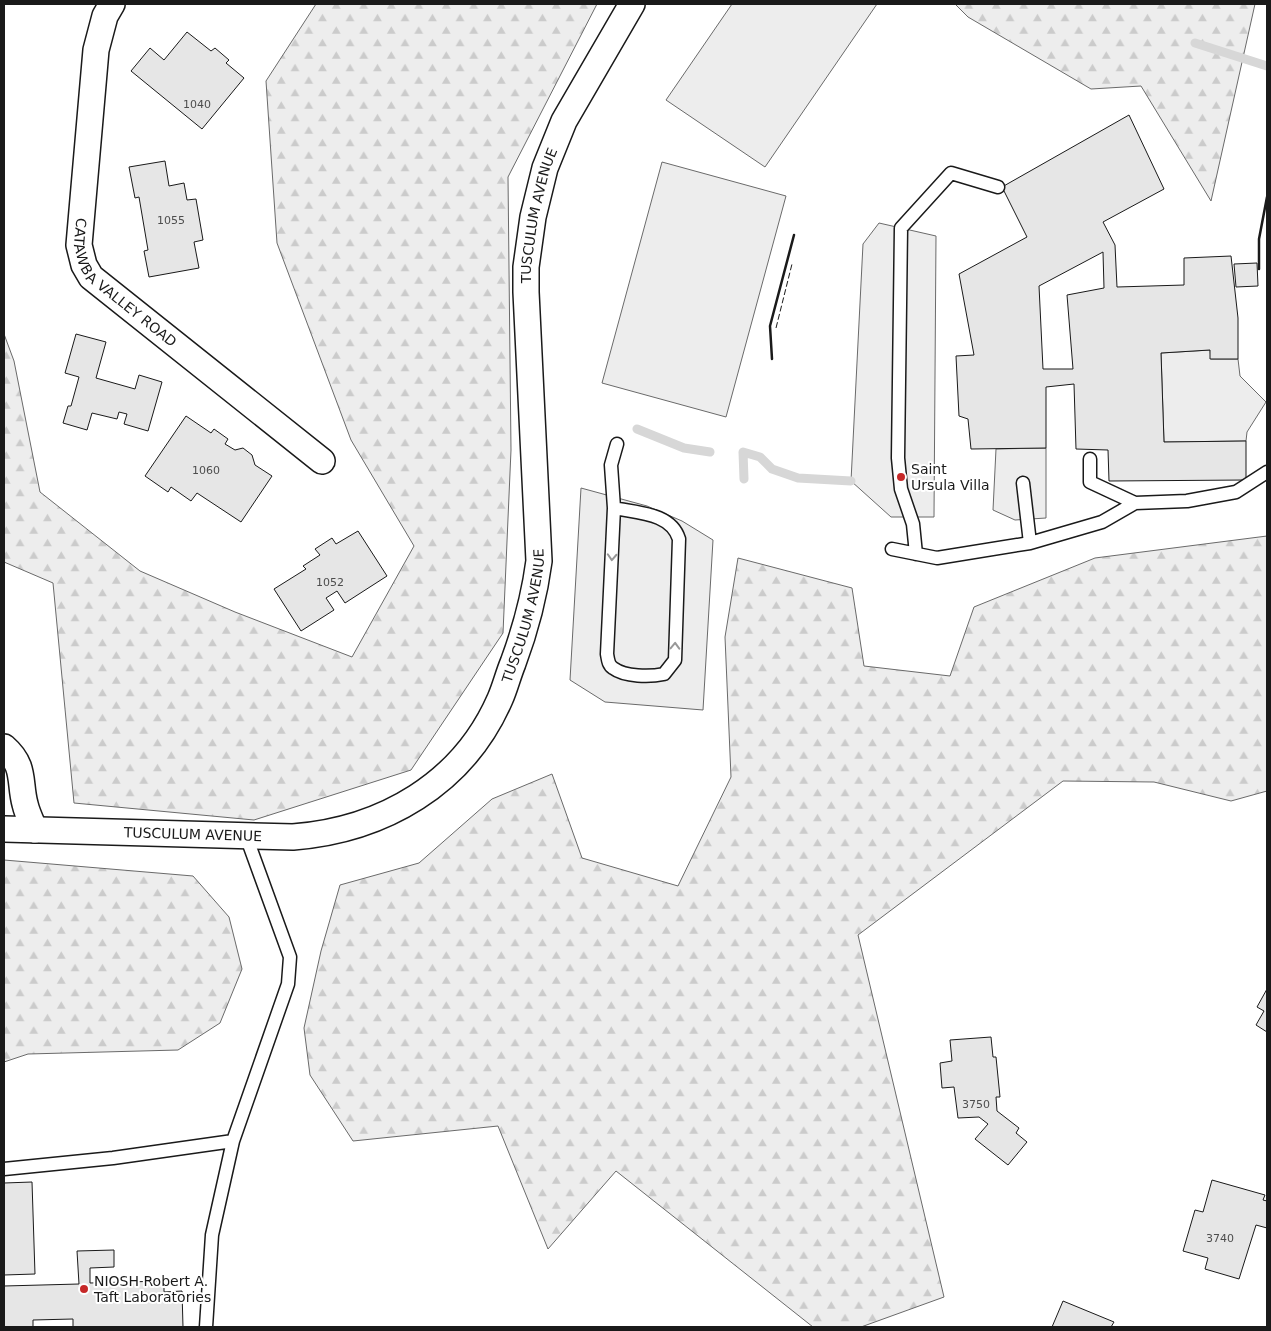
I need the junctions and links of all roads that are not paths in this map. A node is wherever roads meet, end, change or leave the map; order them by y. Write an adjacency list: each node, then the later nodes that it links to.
1 (112, 4): 6 (street, CATAWBA VALLEY ROAD)
2 (632, 4): 17 (street, TUSCULUM AVENUE)
3 (998, 186): 13 (lane)
4 (617, 444): 10 (lane)
5 (1090, 460): 9 (lane)
6 (322, 461)
7 (1267, 472): 9 (lane)
8 (1023, 483): 11 (lane)
9 (1135, 503): 11 (lane)
10 (614, 508): 10 (lane, one-way to 10)
11 (1030, 543): 13 (lane)
12 (892, 549): 13 (lane)
13 (916, 554)
14 (4, 747): 16 (street)
15 (4, 829): 16 (street, TUSCULUM AVENUE)
16 (35, 830): 17 (street, TUSCULUM AVENUE)
17 (246, 836): 18 (lane)
18 (233, 1141): 19 (lane); 20 (lane)
19 (4, 1169)
20 (206, 1327)

